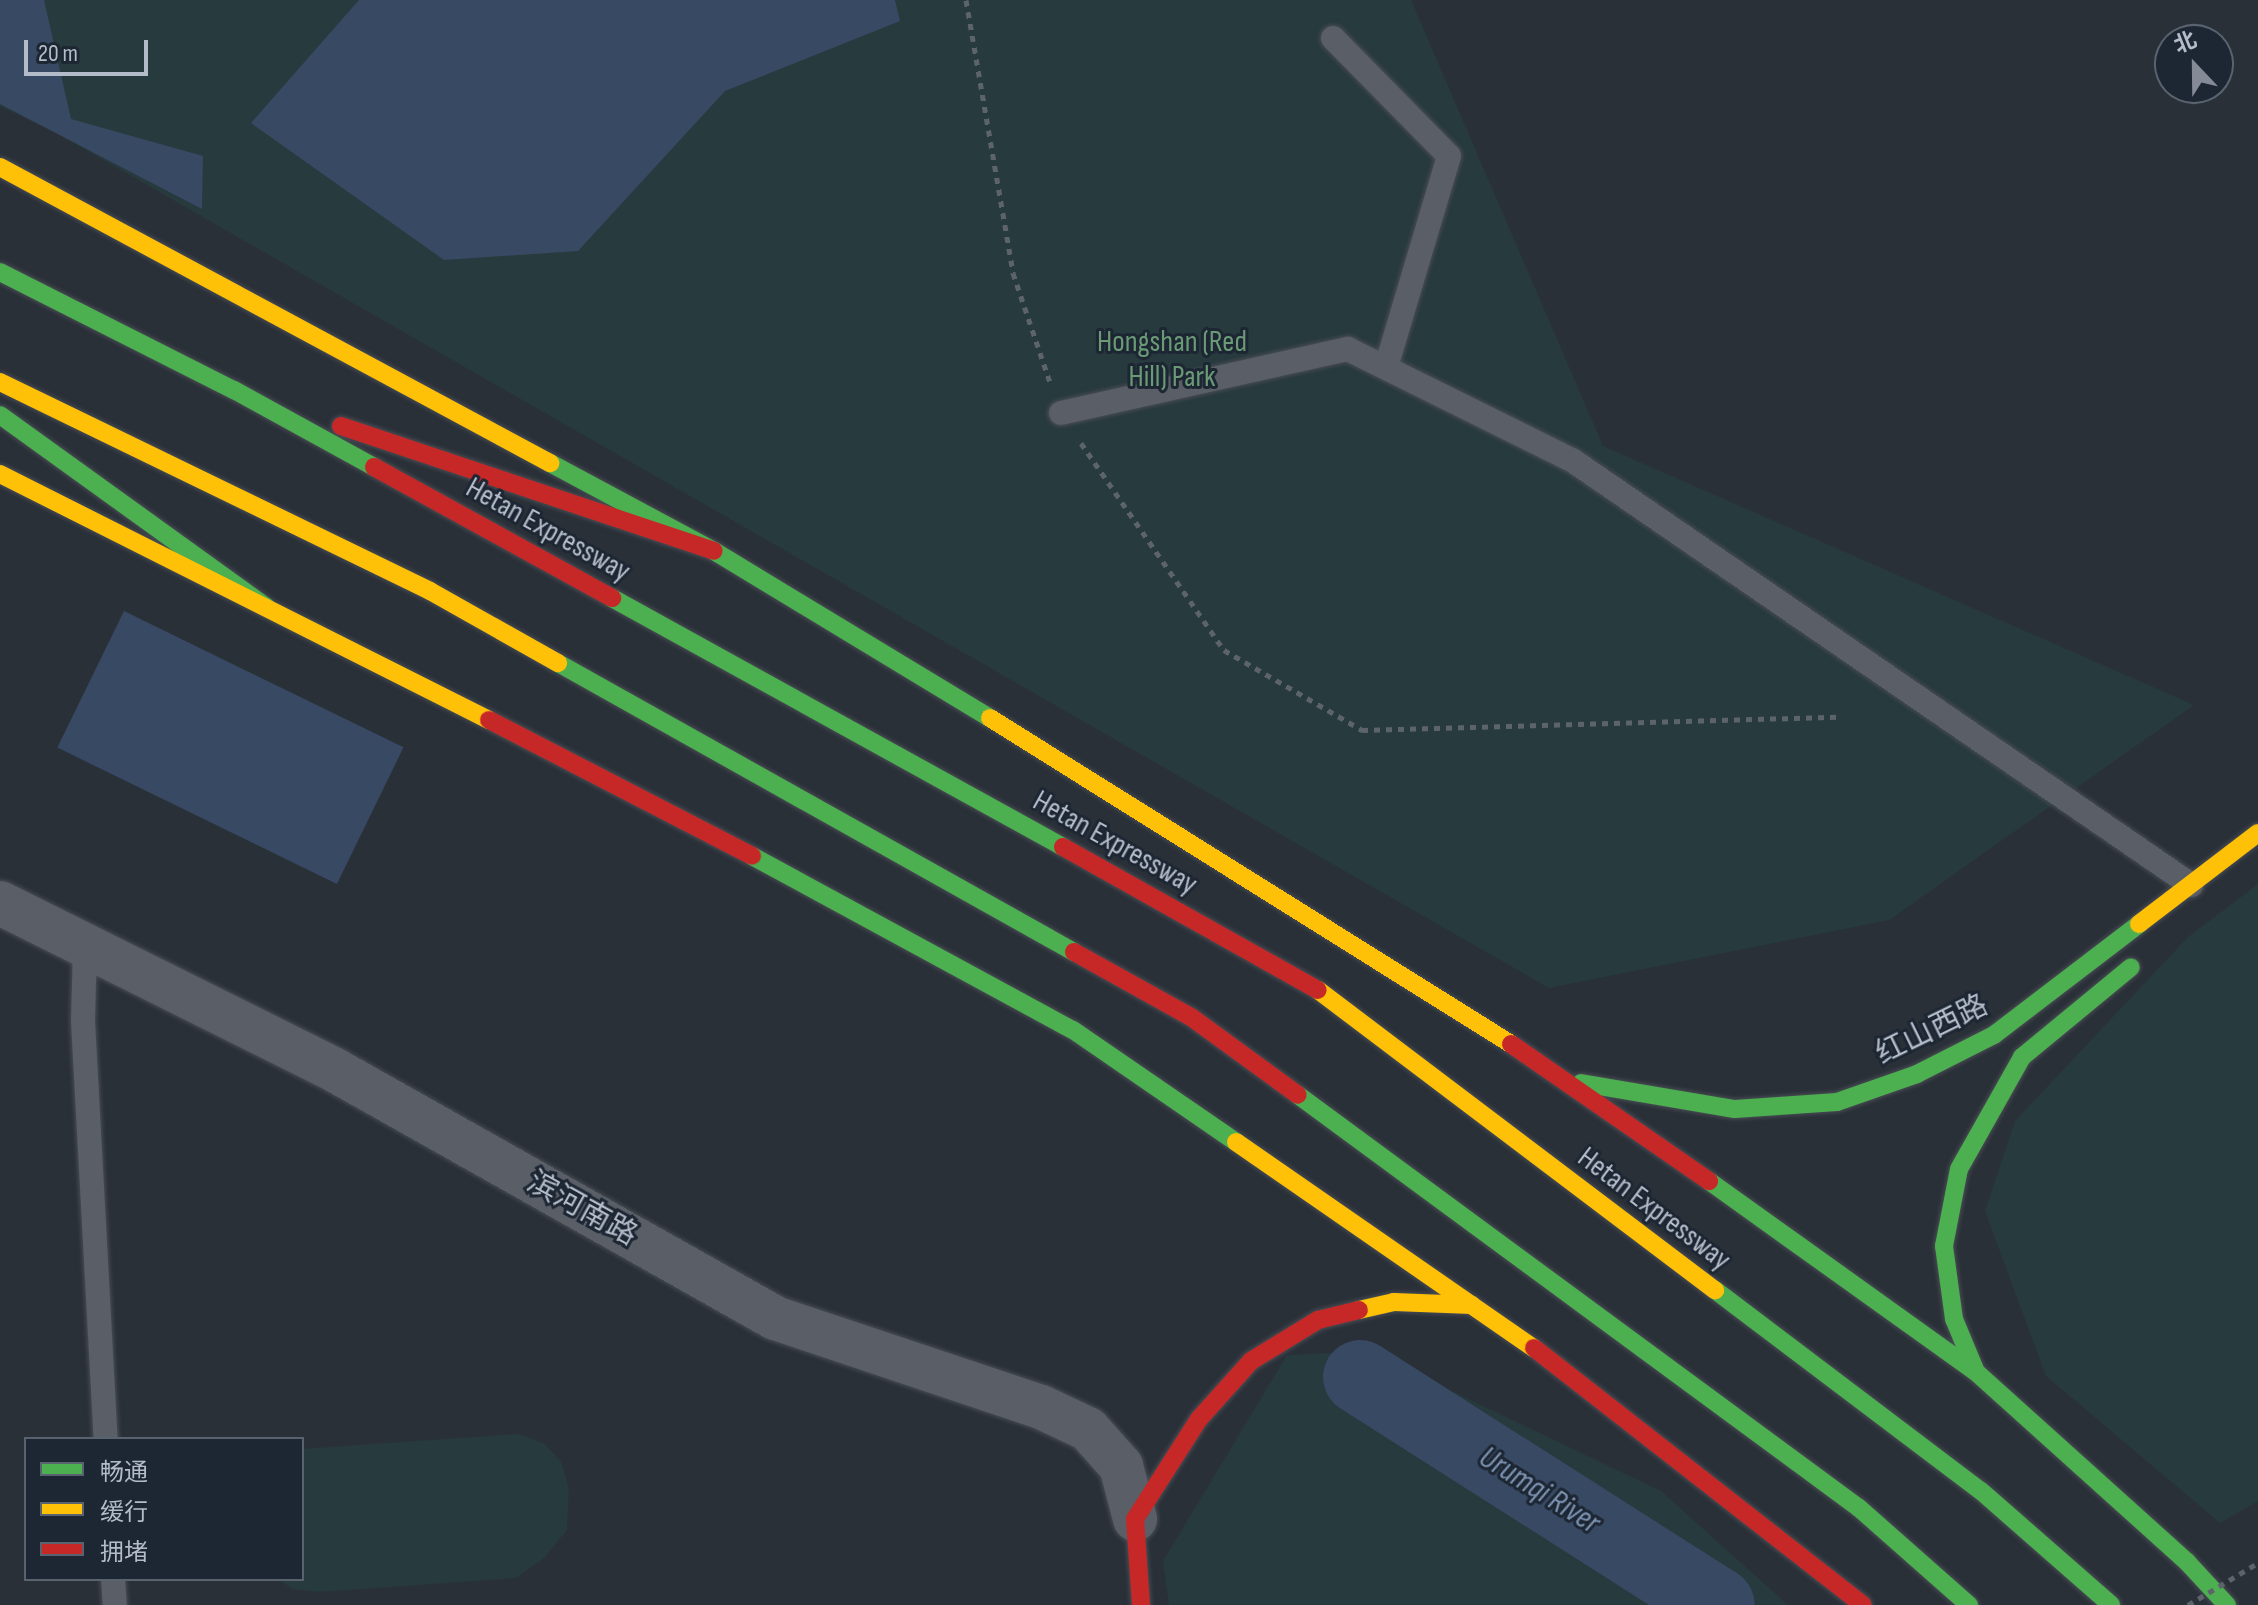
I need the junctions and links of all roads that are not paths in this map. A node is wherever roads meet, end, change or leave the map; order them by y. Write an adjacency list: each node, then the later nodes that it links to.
1 (1333, 38): 4 (lane)
2 (0, 167): 10 (main road)
3 (0, 272): 6 (main road, Hetan Expressway)
4 (1386, 367): 7 (lane); 13 (lane)
5 (0, 382): 26 (main road)
6 (234, 390): 10 (main road); 27 (main road, Hetan Expressway)
7 (1061, 413)
8 (0, 415): 11 (main road)
9 (0, 474): 11 (main road)
10 (714, 551): 17 (main road)
11 (266, 607): 18 (main road)
12 (2258, 833): 13 (main road, 红山西路)
13 (2191, 885): 17 (main road, 红山西路)
14 (0, 903): 15 (street, 滨河南路)
15 (85, 945): 20 (lane); 21 (street, 滨河南路)
16 (2142, 959): 19 (main road)
17 (1571, 1082): 19 (main road)
18 (1472, 1305): 21 (main road); 25 (main road)
19 (1976, 1372): 28 (main road)
20 (106, 1437)
21 (1135, 1519): 24 (main road)
22 (113, 1581): 23 (lane)
23 (115, 1605)
24 (1141, 1605)
25 (1863, 1605)
26 (1969, 1605)
27 (2111, 1605)
28 (2227, 1605)

